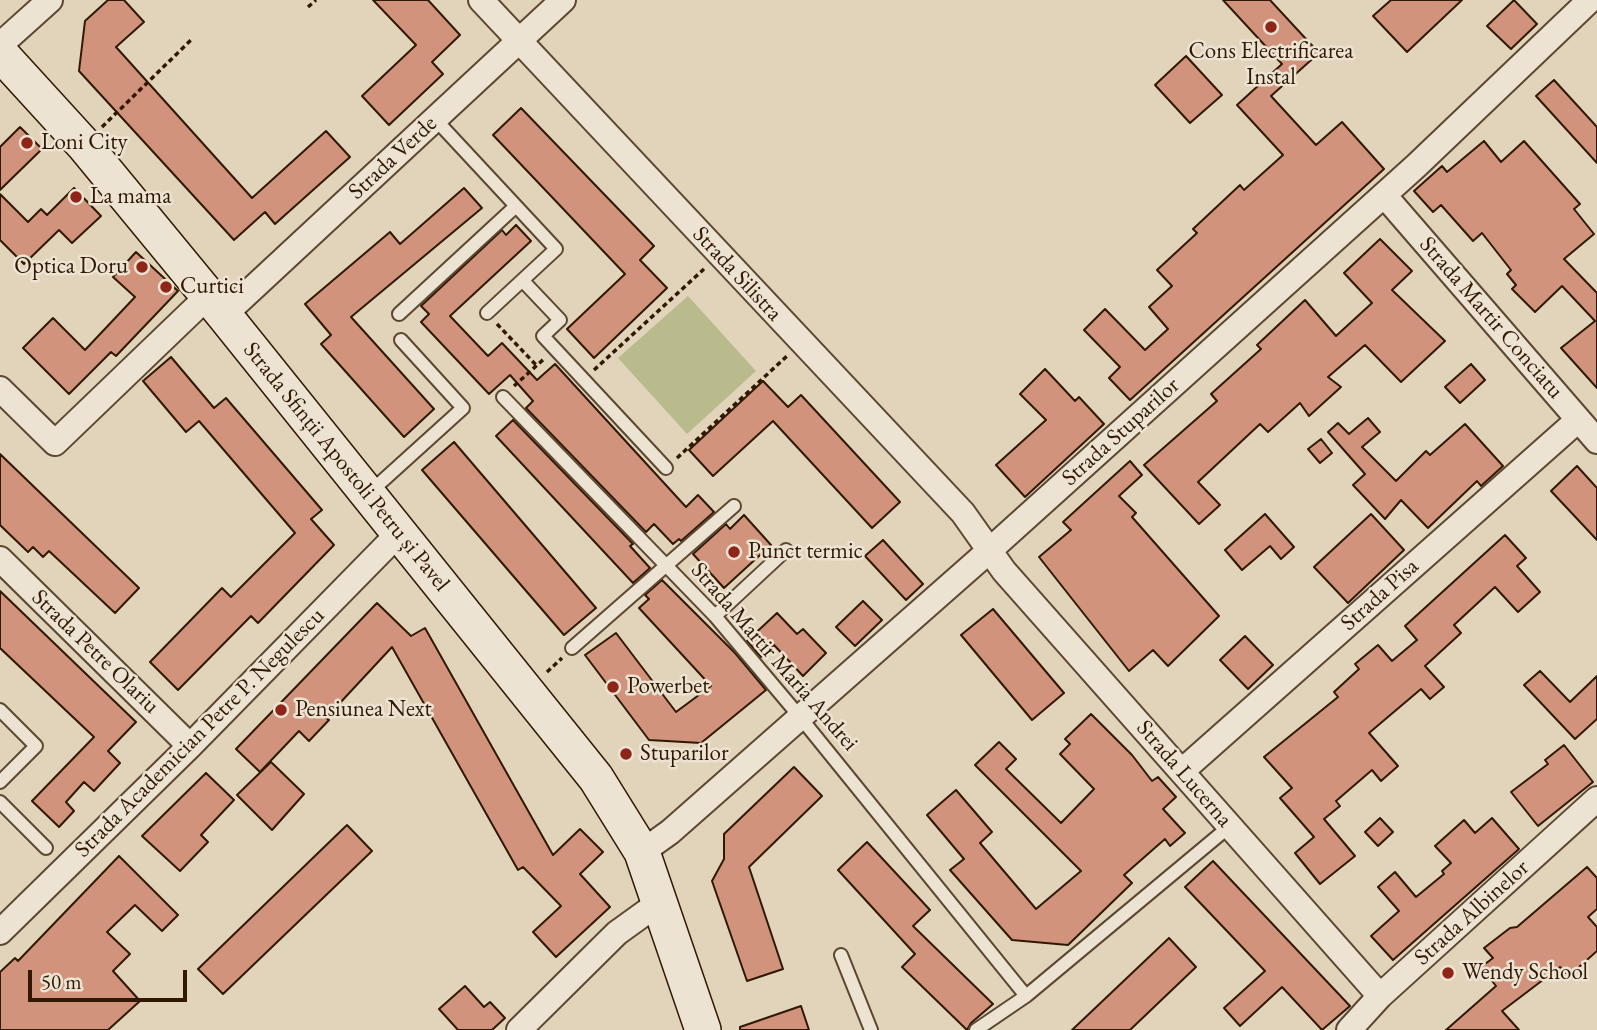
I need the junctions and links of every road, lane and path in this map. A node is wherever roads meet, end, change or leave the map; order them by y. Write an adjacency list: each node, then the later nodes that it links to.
1 (50, 0): 9 (street)
2 (316, 0): 6 (path)
3 (481, 0): 8 (street, Strada Silistra)
4 (563, 0): 8 (street, Strada Verde)
5 (1590, 0): 13 (street, Strada Stuparilor)
6 (308, 7)
7 (194, 38): 12 (path)
8 (519, 41): 11 (street, Strada Verde); 15 (street, Strada Silistra)
9 (0, 45)
10 (0, 53): 12 (main road, Strada Sfinții Apostoli Petru și Pavel)
11 (435, 119): 14 (lane); 17 (street, Strada Verde)
12 (84, 145): 17 (main road, Strada Sfinții Apostoli Petru și Pavel)
13 (1384, 195): 27 (street, Strada Martir Conciatu); 34 (street, Strada Stuparilor)
14 (516, 206): 16 (lane); 19 (lane)
15 (719, 256): 21 (street, Strada Silistra); 24 (path)
16 (523, 281): 18 (lane); 22 (lane)
17 (216, 306): 25 (street, Strada Verde); 30 (main road, Strada Sfinții Apostoli Petru și Pavel)
18 (487, 313): 23 (path)
19 (399, 314)
20 (401, 340): 30 (lane)
21 (802, 343): 29 (path); 34 (street, Strada Silistra)
22 (555, 348): 23 (path); 24 (lane)
23 (537, 366): 26 (path)
24 (584, 380): 29 (lane)
25 (0, 389)
26 (503, 397): 36 (lane, Strada Martir Maria Andrei)
27 (1578, 420): 28 (street, Strada Martir Conciatu); 43 (street, Strada Pisa)
28 (1597, 441)
29 (666, 468)
30 (368, 494): 32 (main road, Strada Sfinții Apostoli Petru și Pavel)
31 (734, 506): 36 (lane)
32 (399, 533): 39 (main road, Strada Sfinții Apostoli Petru și Pavel); 42 (street, Strada Academician Petre P. Negulescu)
33 (786, 550): 37 (lane)
34 (990, 550): 41 (street, Strada Stuparilor); 43 (street, Strada Lucerna)
35 (0, 559): 42 (street, Strada Petre Olariu)
36 (666, 566): 37 (lane, Strada Martir Maria Andrei); 38 (lane)
37 (715, 616): 41 (lane, Strada Martir Maria Andrei)
38 (572, 648): 39 (path)
39 (527, 690): 49 (main road, Strada Sfinții Apostoli Petru și Pavel)
40 (0, 710): 44 (lane)
41 (800, 717): 49 (street, Strada Stuparilor); 53 (lane, Strada Martir Maria Andrei)
42 (190, 746): 51 (street, Strada Academician Petre P. Negulescu)
43 (1182, 771): 47 (street, Strada Lucerna)
44 (0, 782)
45 (1597, 799): 54 (street, Strada Albinelor)
46 (0, 803): 48 (lane)
47 (1230, 826): 53 (lane); 54 (street, Strada Lucerna)
48 (46, 848)
49 (642, 852): 50 (main road, Strada Sfinții Apostoli Petru și Pavel)
50 (660, 902): 55 (street); 56 (main road, Strada Sfinții Apostoli Petru și Pavel)
51 (0, 932)
52 (841, 955): 57 (lane)
53 (1026, 996): 58 (lane)
54 (1380, 996): 59 (street, Strada Albinelor)
55 (519, 1030)
56 (703, 1030)
57 (871, 1030)
58 (976, 1030)
59 (1349, 1030)

